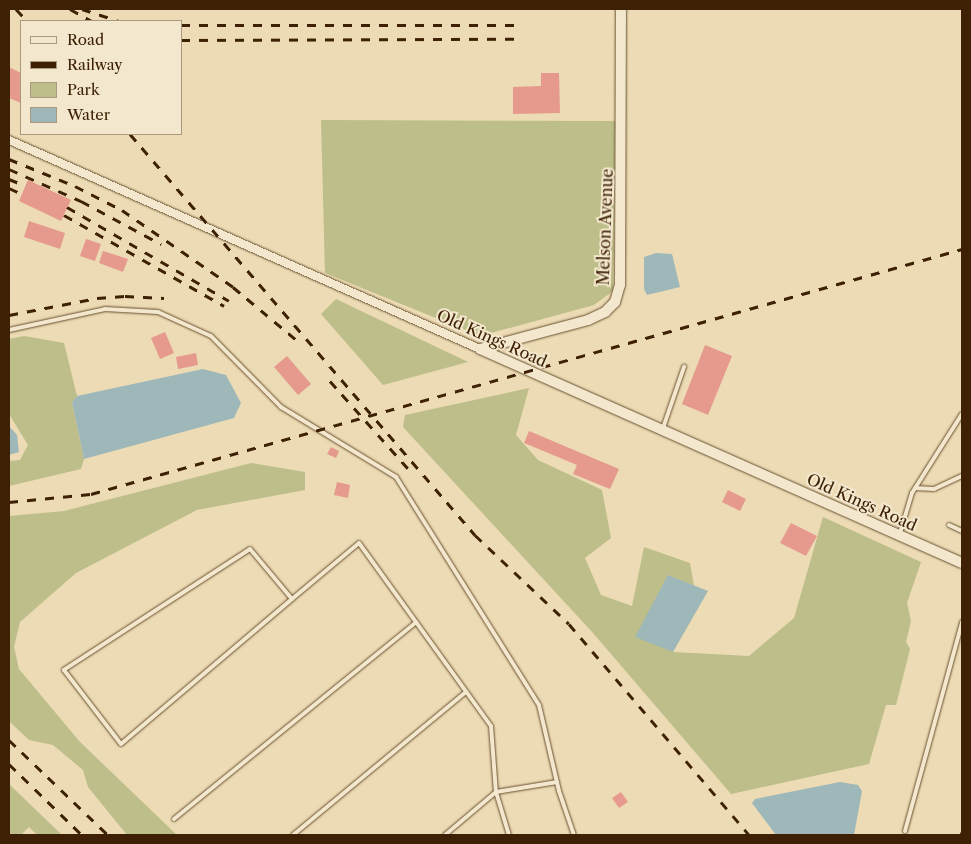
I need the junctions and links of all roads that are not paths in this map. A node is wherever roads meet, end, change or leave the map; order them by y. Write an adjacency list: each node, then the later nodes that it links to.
1 (622, 9): 4 (street, Melson Avenue)
2 (9, 140): 4 (street, Old Kings Road)
3 (9, 330): 19 (lane)
4 (480, 349): 7 (street, Old Kings Road)
5 (684, 367): 7 (lane)
6 (962, 414): 9 (lane)
7 (662, 430): 12 (street, Old Kings Road)
8 (962, 476): 9 (lane)
9 (915, 488): 12 (lane)
10 (948, 525): 11 (lane)
11 (962, 531)
12 (899, 535): 13 (street, Old Kings Road)
13 (962, 561)
14 (292, 599): 14 (lane); 15 (lane)
15 (416, 622): 18 (lane); 21 (lane)
16 (962, 622): 17 (lane)
17 (960, 644): 22 (lane)
18 (466, 692): 20 (lane); 23 (lane)
19 (557, 782): 20 (lane); 26 (lane)
20 (496, 792): 24 (lane); 25 (lane)
21 (174, 819)
22 (905, 831)
23 (293, 835)
24 (444, 835)
25 (508, 835)
26 (574, 835)

